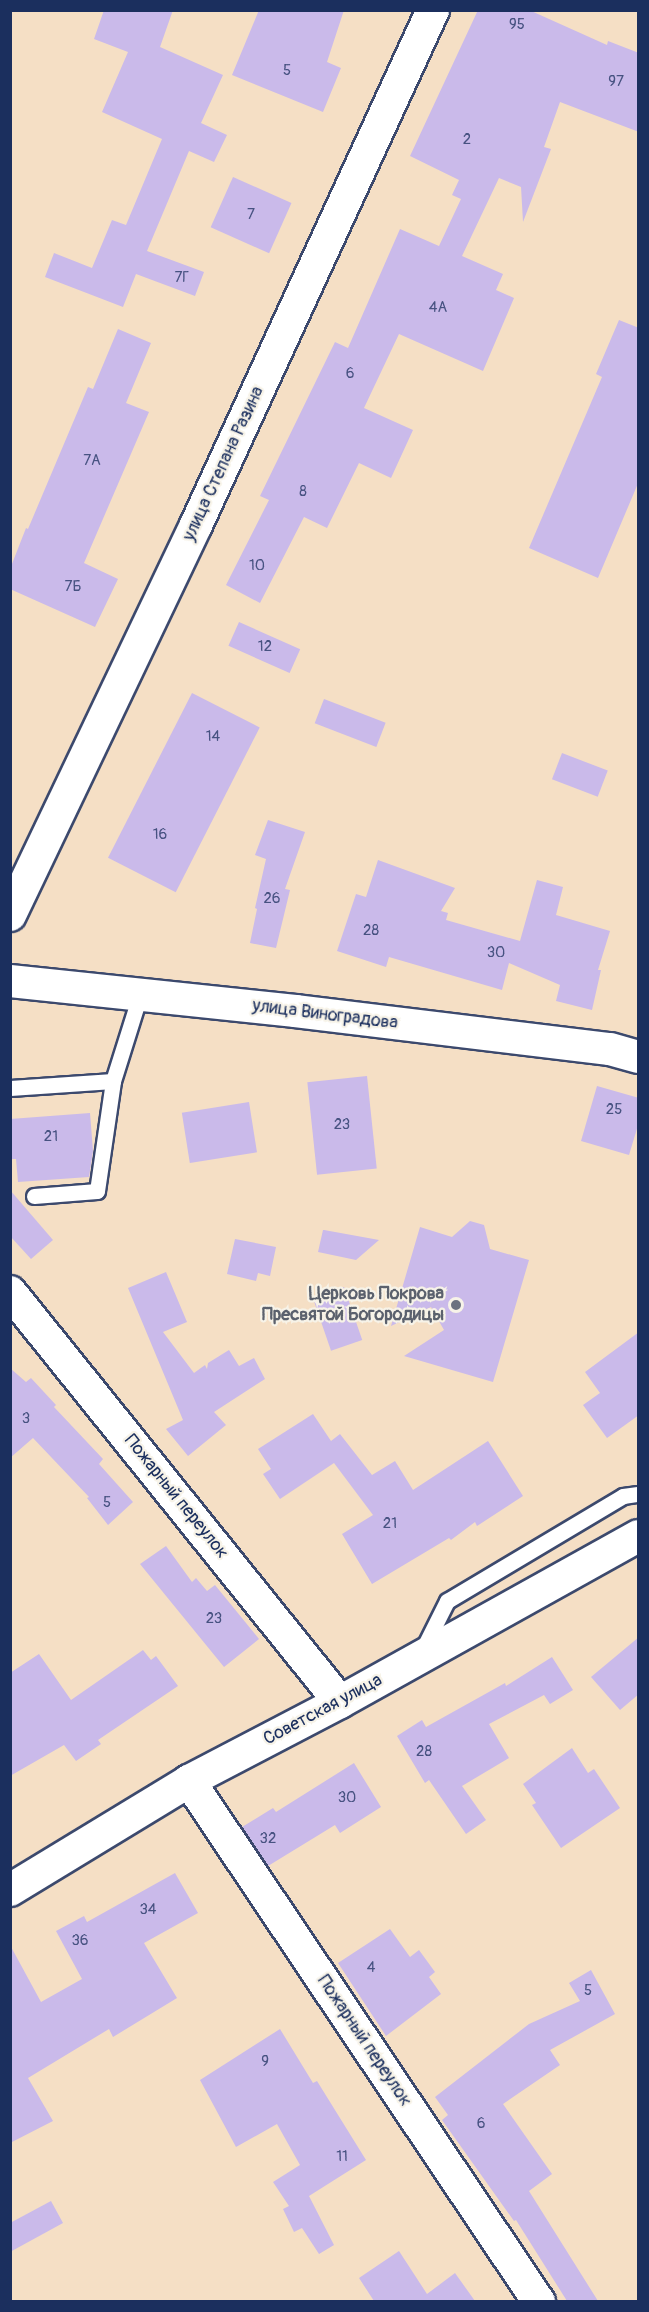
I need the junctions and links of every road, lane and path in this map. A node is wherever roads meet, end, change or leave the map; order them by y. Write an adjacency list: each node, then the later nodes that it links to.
1 (433, 10): 2 (street, улица Степана Разина)
2 (10, 915)
3 (10, 981): 4 (street, улица Виноградова)
4 (140, 995): 5 (street, улица Виноградова); 6 (lane)
5 (639, 1057)
6 (113, 1081): 7 (lane); 8 (lane)
7 (10, 1088)
8 (34, 1196)
9 (10, 1292): 13 (street, Пожарный переулок)
10 (639, 1494): 12 (lane)
11 (638, 1538): 12 (street, Советская улица)
12 (419, 1657): 13 (street, Советская улица)
13 (340, 1701): 14 (street, Советская улица)
14 (189, 1781): 15 (street, Советская улица); 16 (street, Пожарный переулок)
15 (10, 1890)
16 (539, 2301)

